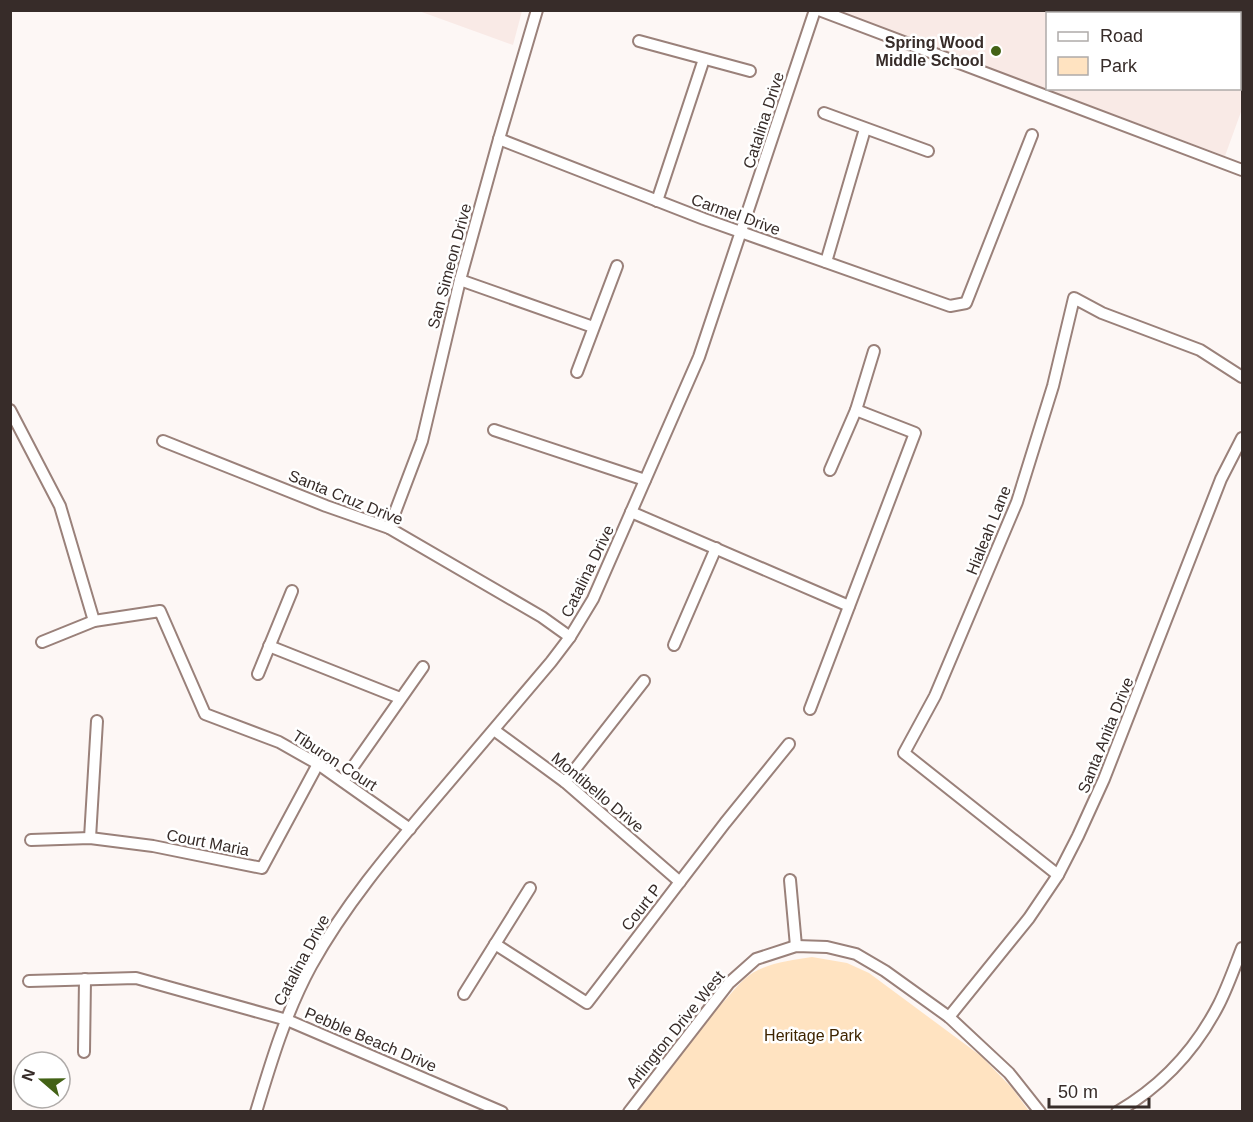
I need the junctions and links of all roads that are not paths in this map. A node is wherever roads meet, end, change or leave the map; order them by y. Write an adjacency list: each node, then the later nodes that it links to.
1 (537, 10): 9 (street, San Simeon Drive)
2 (817, 10): 11 (street); 13 (street, Catalina Drive)
3 (639, 41): 4 (street)
4 (704, 59): 5 (street); 12 (street)
5 (750, 70)
6 (824, 113): 7 (street)
7 (865, 129): 10 (street); 14 (street)
8 (1032, 135): 14 (street, Carmel Drive)
9 (499, 139): 12 (street, Carmel Drive); 16 (street, San Simeon Drive)
10 (928, 152)
11 (1242, 170)
12 (657, 201): 13 (street, Carmel Drive)
13 (742, 232): 14 (street, Carmel Drive); 27 (street, Catalina Drive)
14 (826, 262)
15 (617, 266): 17 (street)
16 (460, 280): 17 (street); 29 (street, San Simeon Drive)
17 (593, 327): 19 (street)
18 (873, 351): 22 (street)
19 (576, 372)
20 (1242, 377): 52 (street, Hialeah Lane)
21 (10, 410): 33 (street)
22 (856, 410): 26 (street); 32 (street)
23 (494, 430): 27 (street)
24 (1242, 438): 52 (street, Santa Anita Drive)
25 (163, 441): 29 (street, Santa Cruz Drive)
26 (831, 470)
27 (645, 480): 28 (street, Catalina Drive)
28 (631, 512): 30 (street); 34 (street, Catalina Drive)
29 (389, 528): 34 (street, Santa Cruz Drive)
30 (716, 548): 32 (street); 36 (street)
31 (292, 591): 37 (street)
32 (849, 606): 42 (street)
33 (94, 621): 35 (street, Tiburon Court); 46 (street, Tiburon Court)
34 (570, 637): 44 (street, Catalina Drive)
35 (42, 642)
36 (674, 645)
37 (269, 646): 39 (street); 41 (street)
38 (423, 667): 41 (street)
39 (258, 674)
40 (644, 681): 48 (street)
41 (400, 699): 47 (street)
42 (810, 709)
43 (97, 721): 50 (street)
44 (494, 730): 48 (street, Montibello Drive); 49 (street, Catalina Drive)
45 (789, 744): 54 (street, Court P)
46 (318, 764): 47 (street, Tiburon Court); 50 (street, Court Maria)
47 (343, 781): 49 (street, Tiburon Court)
48 (565, 782): 54 (street, Montibello Drive)
49 (410, 829): 63 (street, Catalina Drive)
50 (90, 838): 51 (street, Court Maria)
51 (31, 840)
52 (1058, 875): 62 (street, Santa Anita Drive)
53 (790, 880): 57 (street)
54 (680, 882): 56 (street, Court P)
55 (530, 888): 56 (street)
56 (495, 944): 61 (street)
57 (796, 946): 62 (street, Arlington Drive West); 67 (street, Arlington Drive West)
58 (1242, 948): 69 (street)
59 (85, 979): 60 (street, Pebble Beach Drive); 63 (street, Pebble Beach Drive); 64 (street)
60 (29, 981)
61 (464, 994)
62 (949, 1017): 68 (street, Arlington Drive West)
63 (287, 1020): 65 (street, Catalina Drive); 66 (street, Pebble Beach Drive)
64 (84, 1052)
65 (256, 1112)
66 (502, 1112)
67 (629, 1112)
68 (1040, 1112)
69 (1118, 1112)

